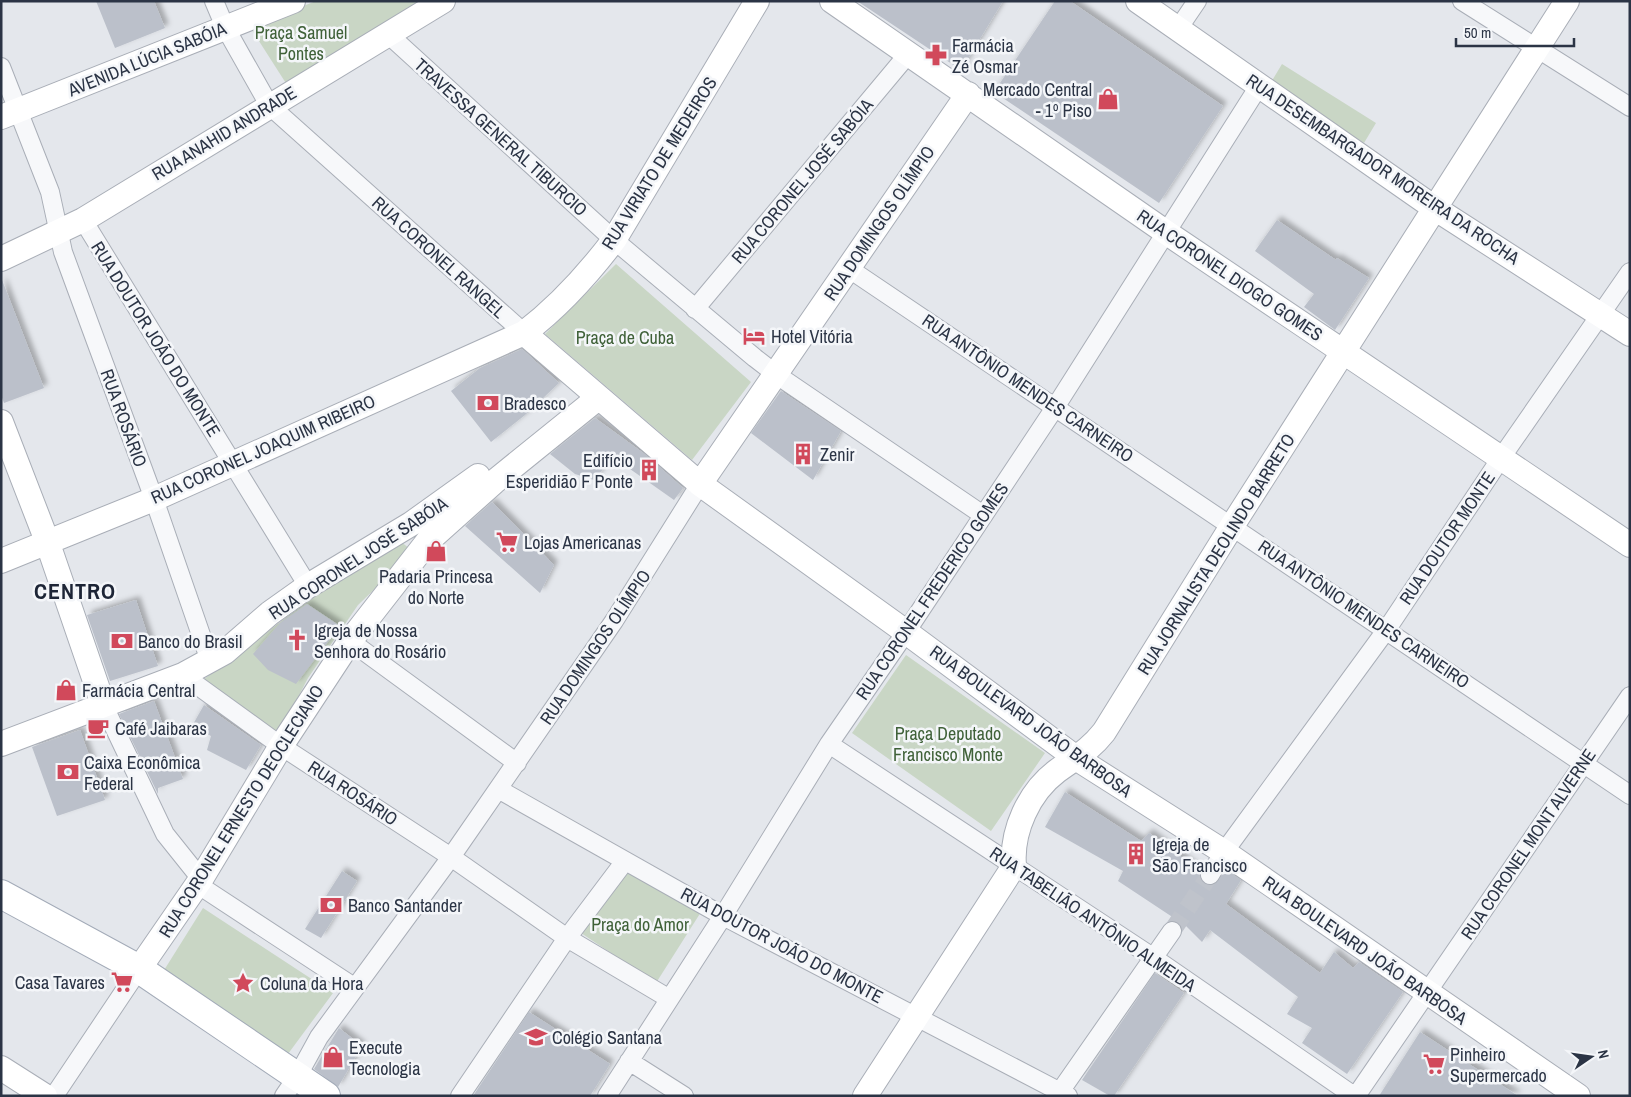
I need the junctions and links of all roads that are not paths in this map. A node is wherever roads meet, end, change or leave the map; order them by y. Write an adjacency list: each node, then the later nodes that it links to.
1 (214, 1): 10 (street, RUA CORONEL RANGEL)
2 (294, 1): 10 (main road, AVENIDA LÚCIA SABÓIA)
3 (443, 1): 12 (main road, RUA ANAHID ANDRADE)
4 (757, 1): 25 (main road, RUA VIRIATO DE MEDEIROS)
5 (832, 1): 14 (main road, RUA CORONEL DIOGO GOMES)
6 (1138, 1): 11 (main road, RUA DESEMBARGADOR MOREIRA DA ROCHA)
7 (1197, 1): 11 (street)
8 (1462, 1): 13 (street)
9 (1567, 1): 13 (main road, RUA JORNALISTA DEOLINDO BARRETO)
10 (225, 27): 18 (street, RUA CORONEL RANGEL); 20 (main road, AVENIDA LÚCIA SABÓIA)
11 (1178, 29): 16 (main road, RUA DESEMBARGADOR MOREIRA DA ROCHA)
12 (388, 34): 18 (main road, RUA ANAHID ANDRADE); 25 (street, TRAVESSA GENERAL TIBURCIO)
13 (1537, 49): 19 (street); 21 (main road, RUA JORNALISTA DEOLINDO BARRETO)
14 (909, 53): 17 (main road, RUA CORONEL DIOGO GOMES); 29 (street, RUA CORONEL JOSÉ SABÓIA)
15 (1, 67): 20 (street, RUA ROSÁRIO)
16 (1259, 86): 21 (main road, RUA DESEMBARGADOR MOREIRA DA ROCHA); 24 (street, RUA CORONEL FREDERICO GOMES)
17 (968, 94): 24 (main road, RUA CORONEL DIOGO GOMES); 27 (main road, RUA DOMINGOS OLÍMPIO)
18 (269, 105): 22 (main road, RUA ANAHID ANDRADE); 31 (street, RUA CORONEL RANGEL)
19 (1630, 107)
20 (10, 114): 23 (street, RUA ROSÁRIO)
21 (1436, 209): 30 (main road, RUA DESEMBARGADOR MOREIRA DA ROCHA); 33 (main road, RUA JORNALISTA DEOLINDO BARRETO)
22 (83, 220): 23 (main road, RUA ANAHID ANDRADE); 39 (street, RUA DOUTOR JOÃO DO MONTE)
23 (60, 231): 26 (main road, RUA ANAHID ANDRADE); 41 (street, RUA ROSÁRIO)
24 (1168, 233): 33 (main road, RUA CORONEL DIOGO GOMES); 36 (street, RUA CORONEL FREDERICO GOMES)
25 (614, 240): 29 (street, TRAVESSA GENERAL TIBURCIO); 31 (main road, RUA VIRIATO DE MEDEIROS)
26 (1, 259)
27 (848, 268): 34 (main road, RUA DOMINGOS OLÍMPIO); 36 (street, RUA ANTÔNIO MENDES CARNEIRO)
28 (1630, 272): 30 (street, RUA DOUTOR MONTE)
29 (695, 309): 34 (street, TRAVESSA GENERAL TIBURCIO)
30 (1600, 314): 32 (main road, RUA DESEMBARGADOR MOREIRA DA ROCHA); 38 (street, RUA DOUTOR MONTE)
31 (524, 333): 35 (main road, RUA CORONEL RANGEL); 39 (main road, RUA CORONEL JOAQUIM RIBEIRO)
32 (1630, 334)
33 (1344, 352): 38 (main road, RUA CORONEL DIOGO GOMES); 43 (main road, RUA JORNALISTA DEOLINDO BARRETO)
34 (777, 375): 40 (main road, RUA DOMINGOS OLÍMPIO); 42 (street, TRAVESSA GENERAL TIBURCIO)
35 (592, 393): 40 (main road, RUA CORONEL RANGEL); 47 (main road, RUA CORONEL JOSÉ SABÓIA); 50 (main road, RUA CORONEL ERNESTO DEOCLECIANO)
36 (1056, 406): 42 (street, RUA CORONEL FREDERICO GOMES); 43 (street, RUA ANTÔNIO MENDES CARNEIRO)
37 (1, 422): 44 (main road)
38 (1500, 458): 45 (main road, RUA CORONEL DIOGO GOMES); 48 (street, RUA DOUTOR MONTE)
39 (232, 463): 41 (main road, RUA CORONEL JOAQUIM RIBEIRO); 47 (street, RUA DOUTOR JOÃO DO MONTE)
40 (700, 484): 49 (main road, RUA BOULEVARD JOÃO BARBOSA); 59 (street, RUA DOMINGOS OLÍMPIO)
41 (154, 498): 44 (main road, RUA CORONEL JOAQUIM RIBEIRO); 51 (street, RUA ROSÁRIO)
42 (983, 515): 49 (street, RUA CORONEL FREDERICO GOMES)
43 (1232, 526): 48 (street, RUA ANTÔNIO MENDES CARNEIRO); 58 (main road, RUA JORNALISTA DEOLINDO BARRETO)
44 (46, 541): 46 (main road, RUA CORONEL JOAQUIM RIBEIRO); 54 (main road)
45 (1630, 545)
46 (1, 562)
47 (308, 586): 51 (main road, RUA CORONEL JOSÉ SABÓIA)
48 (1387, 629): 60 (street, RUA ANTÔNIO MENDES CARNEIRO); 63 (street, RUA DOUTOR MONTE)
49 (906, 632): 56 (street, RUA CORONEL FREDERICO GOMES); 58 (main road, RUA BOULEVARD JOÃO BARBOSA)
50 (350, 641): 57 (main road, RUA CORONEL ERNESTO DEOCLECIANO); 59 (street)
51 (210, 662): 52 (main road, RUA CORONEL JOSÉ SABÓIA)
52 (183, 675): 54 (main road, RUA CORONEL JOSÉ SABÓIA); 57 (street, RUA ROSÁRIO)
53 (1630, 696): 60 (street, RUA CORONEL MONT ALVERNE)
54 (103, 704): 55 (main road, RUA CORONEL JOSÉ SABÓIA); 68 (street)
55 (1, 744)
56 (829, 744): 66 (street, RUA TABELIÃO ANTÔNIO ALMEIDA); 70 (street, RUA CORONEL FREDERICO GOMES)
57 (281, 746): 64 (street, RUA ROSÁRIO); 68 (main road, RUA CORONEL ERNESTO DEOCLECIANO)
58 (1076, 758): 63 (main road, RUA BOULEVARD JOÃO BARBOSA); 66 (main road, RUA JORNALISTA DEOLINDO BARRETO)
59 (517, 763): 61 (street, RUA DOMINGOS OLÍMPIO)
60 (1583, 763): 62 (street, RUA ANTÔNIO MENDES CARNEIRO); 76 (street, RUA CORONEL MONT ALVERNE)
61 (498, 789): 64 (street, RUA DOMINGOS OLÍMPIO); 65 (street, RUA DOUTOR JOÃO DO MONTE)
62 (1630, 795)
63 (1224, 852): 67 (street, RUA DOUTOR MONTE); 76 (main road, RUA BOULEVARD JOÃO BARBOSA)
64 (450, 857): 72 (street, RUA ROSÁRIO); 75 (street, RUA DOMINGOS OLÍMPIO)
65 (625, 861): 70 (street, RUA DOUTOR JOÃO DO MONTE); 72 (street)
66 (1014, 866): 73 (street, RUA TABELIÃO ANTÔNIO ALMEIDA); 78 (main road)
67 (1210, 875)
68 (199, 882): 74 (main road, RUA CORONEL ERNESTO DEOCLECIANO); 75 (street)
69 (1, 894): 74 (main road)
70 (723, 916): 77 (street, RUA CORONEL FREDERICO GOMES); 78 (street, RUA DOUTOR JOÃO DO MONTE)
71 (1172, 930): 73 (street)
72 (567, 938): 77 (street, RUA ROSÁRIO); 86 (street)
73 (1154, 958): 82 (street); 90 (street, RUA TABELIÃO ANTÔNIO ALMEIDA)
74 (140, 969): 81 (main road); 84 (street, RUA CORONEL ERNESTO DEOCLECIANO)
75 (354, 987): 81 (street, RUA DOMINGOS OLÍMPIO)
76 (1427, 993): 90 (street, RUA CORONEL MONT ALVERNE); 91 (main road, RUA BOULEVARD JOÃO BARBOSA)
77 (668, 998): 79 (street, RUA CORONEL FREDERICO GOMES)
78 (916, 1015): 82 (street, RUA DOUTOR JOÃO DO MONTE); 89 (main road)
79 (630, 1061): 87 (street, RUA CORONEL FREDERICO GOMES); 88 (street)
80 (1, 1068): 83 (main road)
81 (290, 1087): 85 (main road)
82 (1062, 1094)
83 (45, 1096)
84 (54, 1096)
85 (326, 1096)
86 (460, 1096)
87 (607, 1096)
88 (684, 1096)
89 (865, 1096)
90 (1355, 1096)
91 (1578, 1096)

